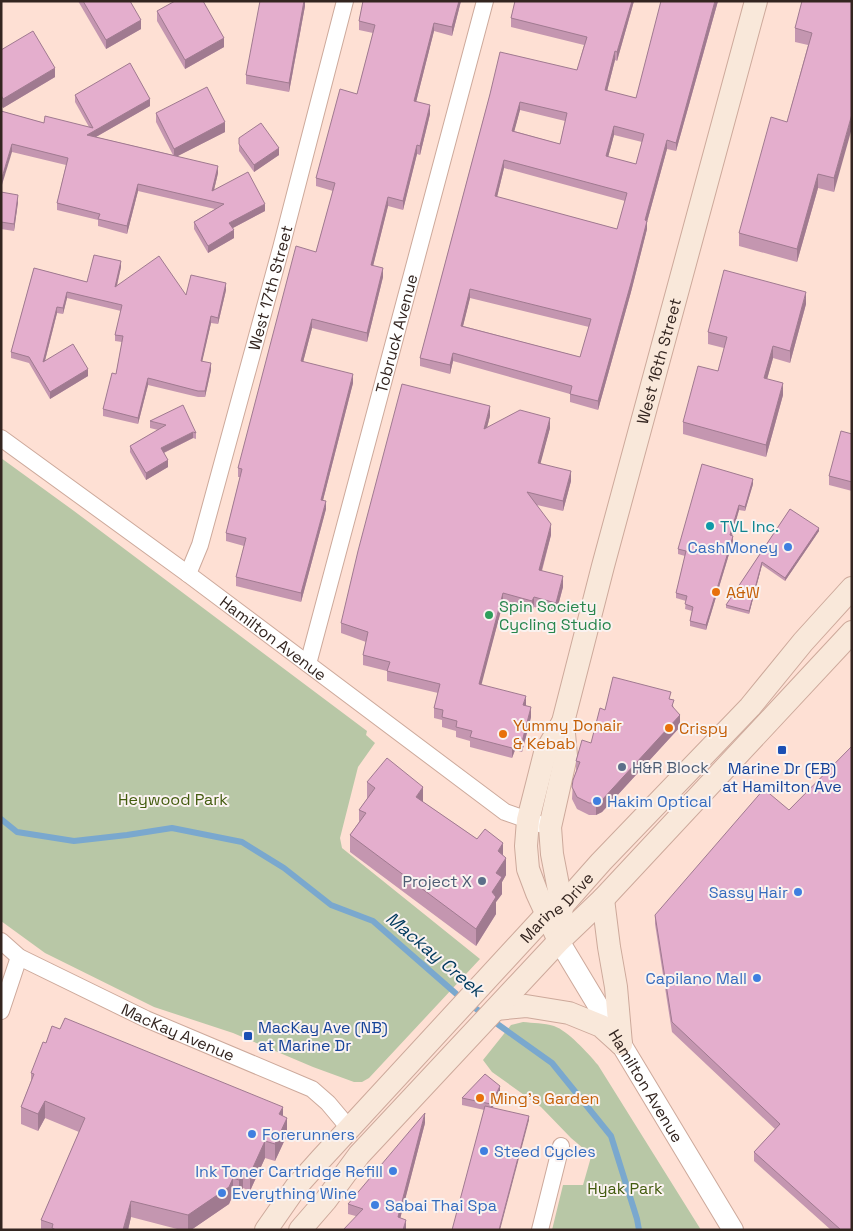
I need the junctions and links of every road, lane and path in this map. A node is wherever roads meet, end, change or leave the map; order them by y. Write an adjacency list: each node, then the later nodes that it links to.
1 (345, 1): 5 (street, West 17th Street)
2 (485, 1): 8 (street, Tobruck Avenue)
3 (756, 1): 9 (main road, West 16th Street)
4 (1, 438): 5 (street, Hamilton Avenue)
5 (188, 574): 8 (street, Hamilton Avenue)
6 (852, 588): 13 (main road, Marine Drive)
7 (852, 632): 12 (main road, Marine Drive)
8 (308, 664): 10 (street, Hamilton Avenue)
9 (563, 722): 10 (main road, West 16th Street); 11 (main road, West 16th Street)
10 (528, 820): 11 (street, Hamilton Avenue); 13 (main road, West 16th Street)
11 (550, 827): 13 (main road, West 16th Street)
12 (604, 899): 15 (main road, Marine Drive); 19 (main road)
13 (554, 910): 15 (main road, West 16th Street); 20 (main road, Marine Drive)
14 (1, 941): 16 (street, MacKay Avenue)
15 (559, 942): 17 (main road, Marine Drive); 19 (street, Hamilton Avenue)
16 (19, 957): 18 (street); 20 (street, MacKay Avenue)
17 (496, 1009): 19 (main road); 23 (main road, Marine Drive)
18 (1, 1011)
19 (621, 1044): 25 (street, Hamilton Avenue)
20 (349, 1128): 22 (main road, Marine Drive)
21 (560, 1146): 24 (street)
22 (266, 1230)
23 (300, 1230)
24 (540, 1230)
25 (733, 1230)

